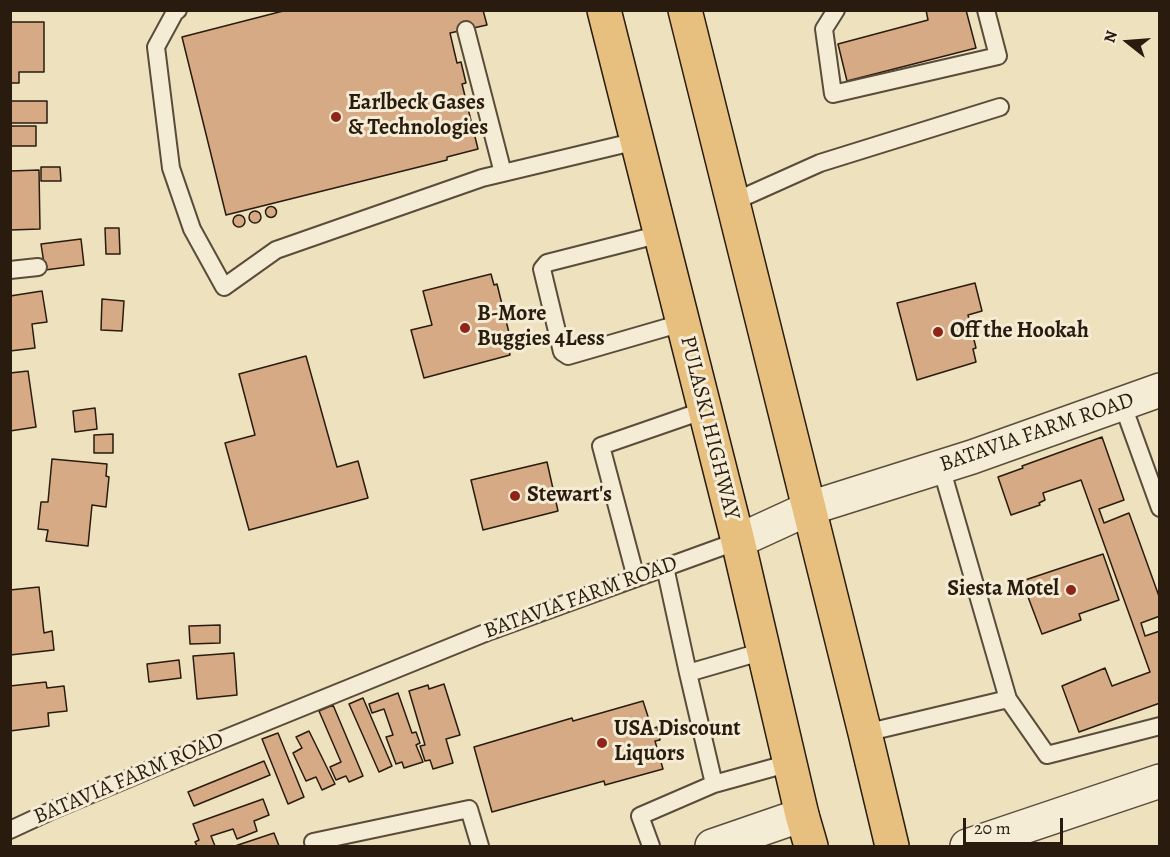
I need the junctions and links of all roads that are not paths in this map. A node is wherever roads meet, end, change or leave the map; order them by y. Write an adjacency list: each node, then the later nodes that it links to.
1 (178, 10): 9 (lane)
2 (604, 10): 8 (highway, PULASKI HIGHWAY)
3 (685, 10): 10 (highway)
4 (836, 10): 5 (lane)
5 (986, 10)
6 (466, 30): 9 (lane)
7 (1000, 107): 10 (lane)
8 (637, 141): 9 (lane); 11 (highway, PULASKI HIGHWAY)
9 (503, 172)
10 (733, 202): 19 (highway)
11 (661, 234): 14 (highway, PULASKI HIGHWAY); 14 (lane)
12 (38, 267): 13 (lane)
13 (10, 270)
14 (682, 324): 17 (highway, PULASKI HIGHWAY)
15 (1160, 390): 16 (street, BATAVIA FARM ROAD)
16 (1122, 403): 18 (street, BATAVIA FARM ROAD); 20 (lane)
17 (705, 410): 21 (highway, PULASKI HIGHWAY); 23 (lane)
18 (941, 467): 19 (street, BATAVIA FARM ROAD); 26 (lane)
19 (810, 508): 21 (street, BATAVIA FARM ROAD); 28 (highway)
20 (1160, 508)
21 (738, 541): 22 (lane, BATAVIA FARM ROAD); 24 (highway, PULASKI HIGHWAY)
22 (665, 567): 23 (lane, BATAVIA FARM ROAD); 25 (lane)
23 (636, 578): 33 (lane, BATAVIA FARM ROAD)
24 (764, 651): 25 (lane); 29 (highway, PULASKI HIGHWAY)
25 (688, 674): 31 (lane)
26 (1008, 699): 27 (lane); 28 (lane)
27 (1160, 726)
28 (865, 733): 39 (highway)
29 (790, 764): 31 (lane); 32 (highway, PULASKI HIGHWAY)
30 (1160, 781): 40 (street)
31 (714, 784): 36 (lane)
32 (802, 815): 37 (street); 38 (highway, PULASKI HIGHWAY)
33 (10, 830)
34 (313, 842): 35 (lane)
35 (480, 846)
36 (651, 846)
37 (712, 846)
38 (811, 846)
39 (892, 846)
40 (968, 846)

